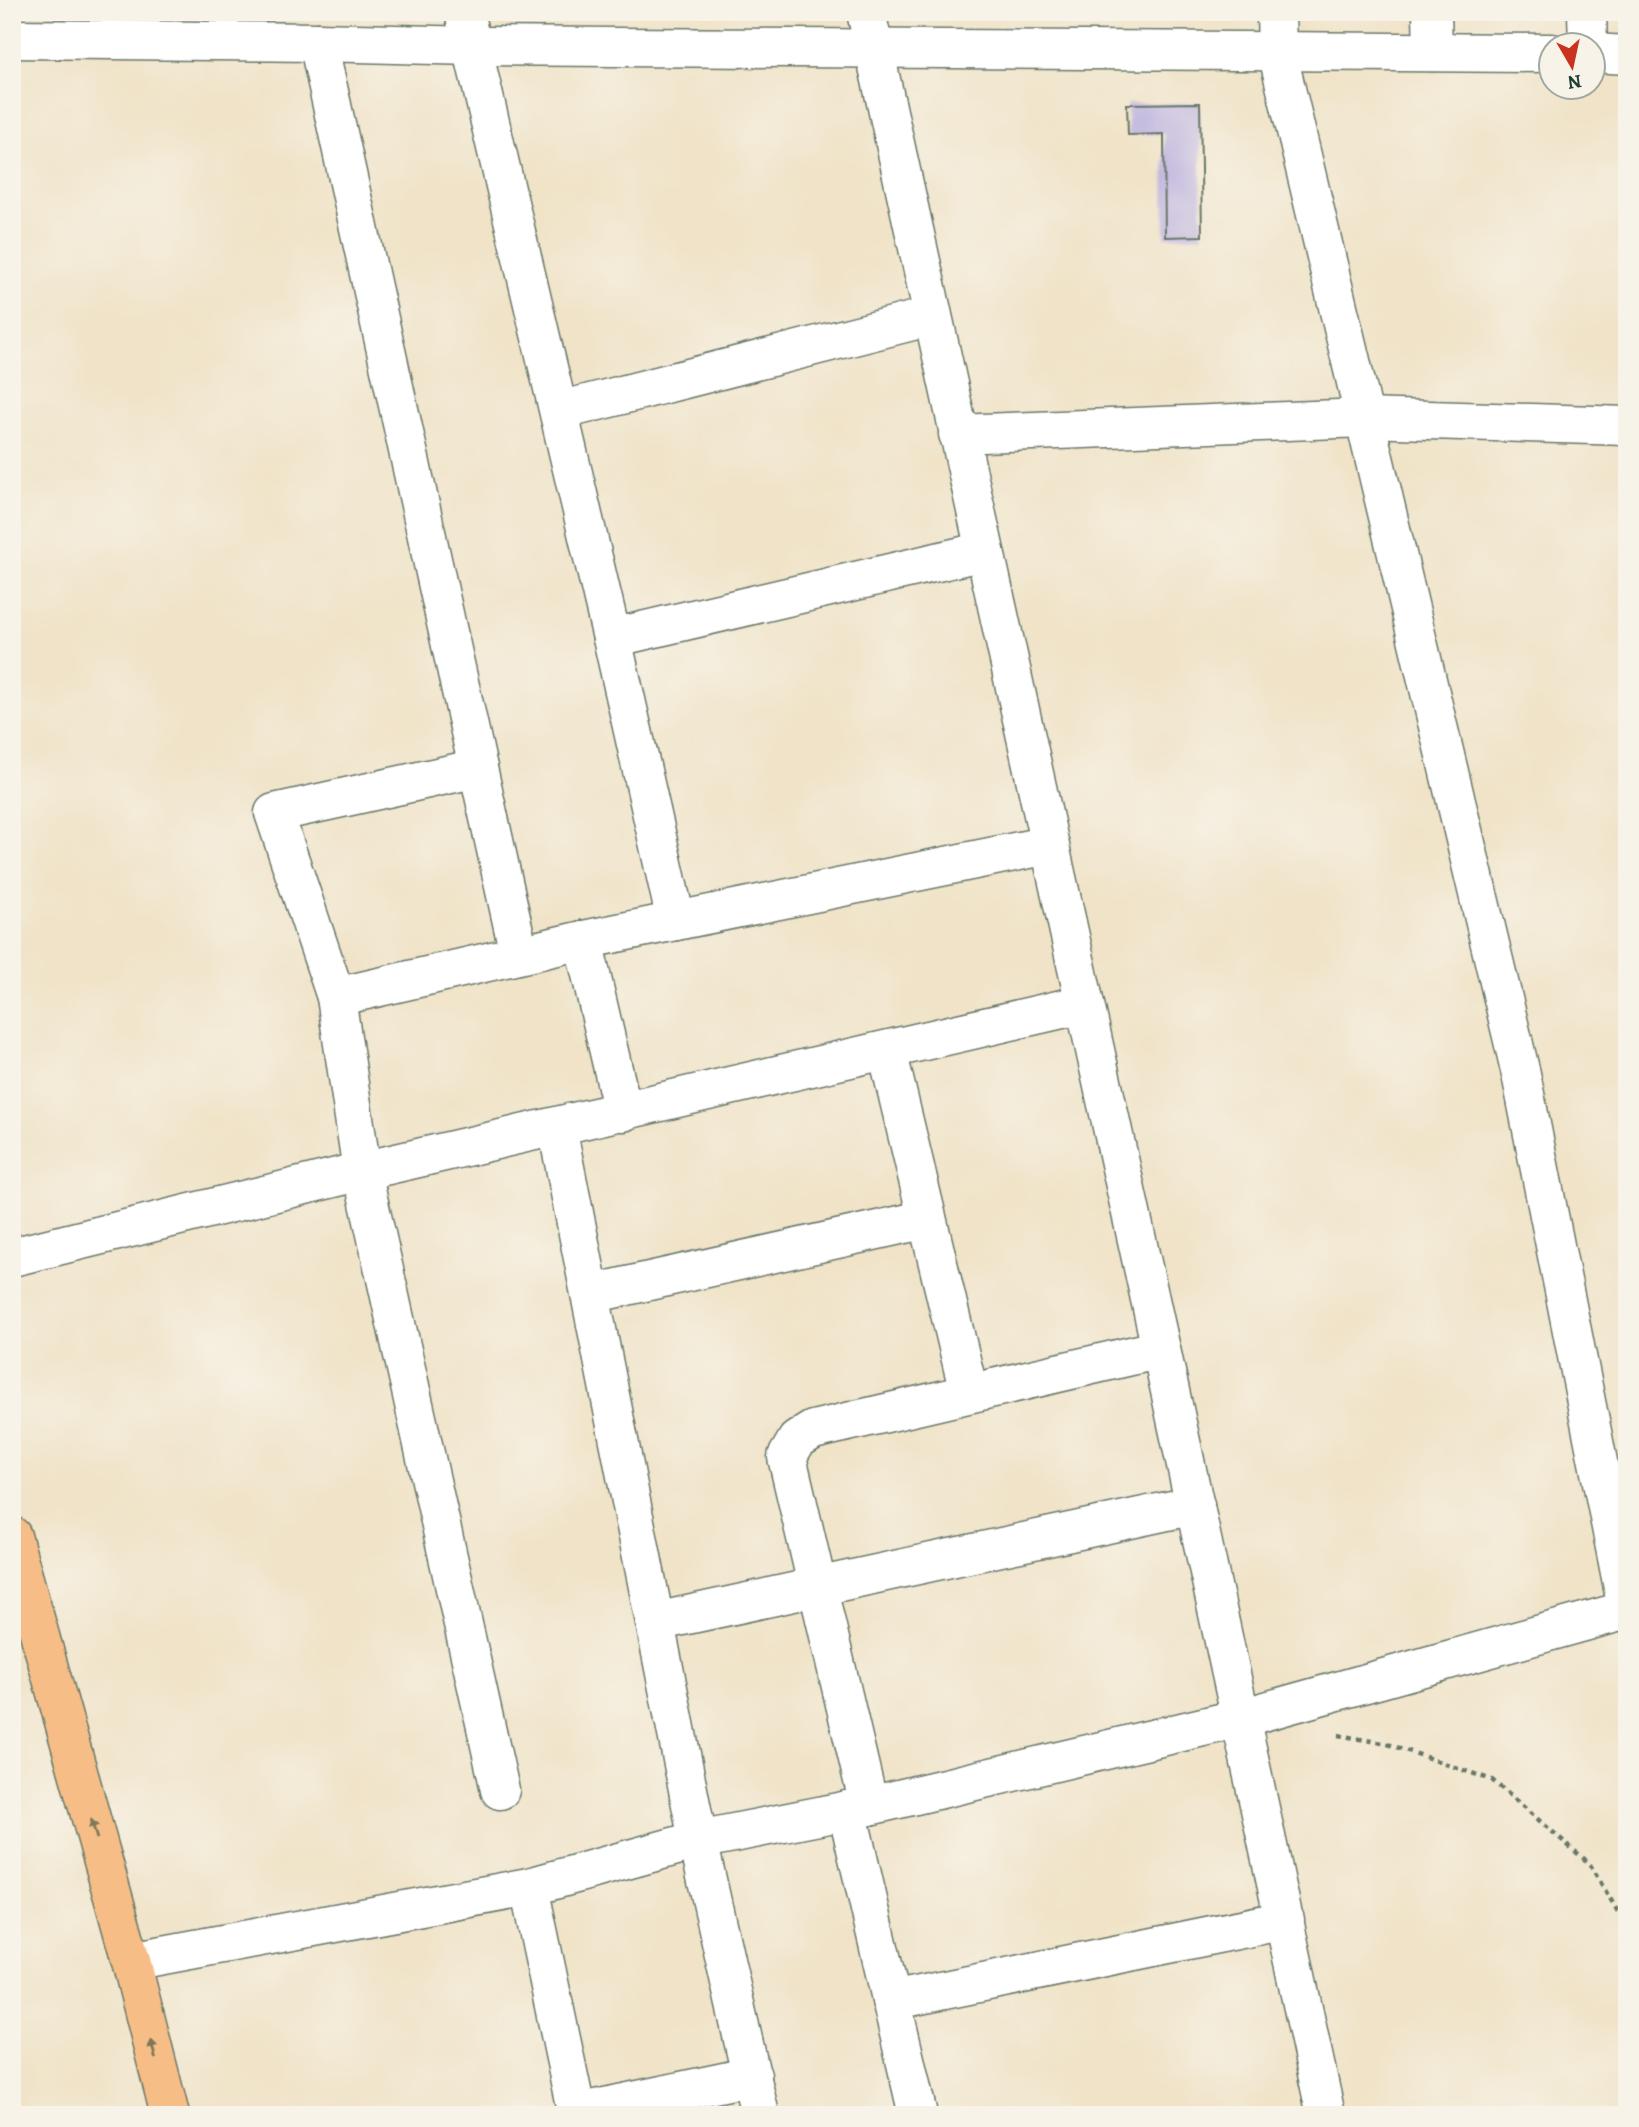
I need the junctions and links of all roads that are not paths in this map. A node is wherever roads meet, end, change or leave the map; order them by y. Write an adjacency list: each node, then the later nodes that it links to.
1 (1276, 12): 9 (street)
2 (1432, 12): 10 (street)
3 (1587, 12): 6 (street)
4 (469, 29): 5 (street); 8 (street); 15 (street)
5 (869, 30): 9 (street); 14 (street)
6 (1588, 32)
7 (12, 39): 8 (street)
8 (318, 42): 21 (street)
9 (1276, 51): 10 (street); 16 (street)
10 (1433, 52): 11 (street)
11 (1538, 53)
12 (1608, 54): 13 (street)
13 (1627, 55)
14 (932, 316): 15 (street); 18 (street)
15 (559, 411): 20 (street)
16 (1364, 418): 17 (street); 18 (street); 40 (street)
17 (1627, 426)
18 (958, 433): 19 (street)
19 (984, 551): 20 (street); 22 (street)
20 (612, 638): 23 (street)
21 (478, 768): 25 (street); 26 (street)
22 (1049, 845): 23 (street); 27 (street)
23 (676, 921): 24 (street)
24 (583, 940): 25 (street); 29 (street)
25 (519, 954): 26 (street)
26 (336, 997): 31 (street)
27 (1084, 1004): 28 (street); 35 (street)
28 (887, 1050): 29 (street); 32 (street)
29 (623, 1112): 30 (street)
30 (557, 1127): 31 (street); 34 (street)
31 (362, 1171): 33 (street); 43 (street)
32 (927, 1219): 34 (street); 36 (street)
33 (12, 1257)
34 (591, 1294): 41 (street)
35 (1161, 1349): 36 (street); 37 (street)
36 (969, 1394): 39 (street)
37 (1195, 1505): 39 (street); 42 (street)
38 (12, 1536): 48 (highway, one-way to 38)
39 (818, 1586): 41 (street); 44 (street)
40 (1627, 1609): 42 (street)
41 (655, 1622): 45 (street)
42 (1241, 1718): 44 (street); 47 (street)
43 (500, 1790)
44 (858, 1808): 45 (street); 49 (street)
45 (698, 1840): 46 (street); 50 (street)
46 (529, 1887): 48 (street); 51 (street)
47 (1285, 1920): 49 (street); 55 (street)
48 (131, 1961): 52 (highway, one-way to 48)
49 (891, 2001): 54 (street)
50 (752, 2076): 51 (street); 53 (street)
51 (576, 2114)
52 (170, 2115)
53 (760, 2115)
54 (918, 2115)
55 (1326, 2115)

